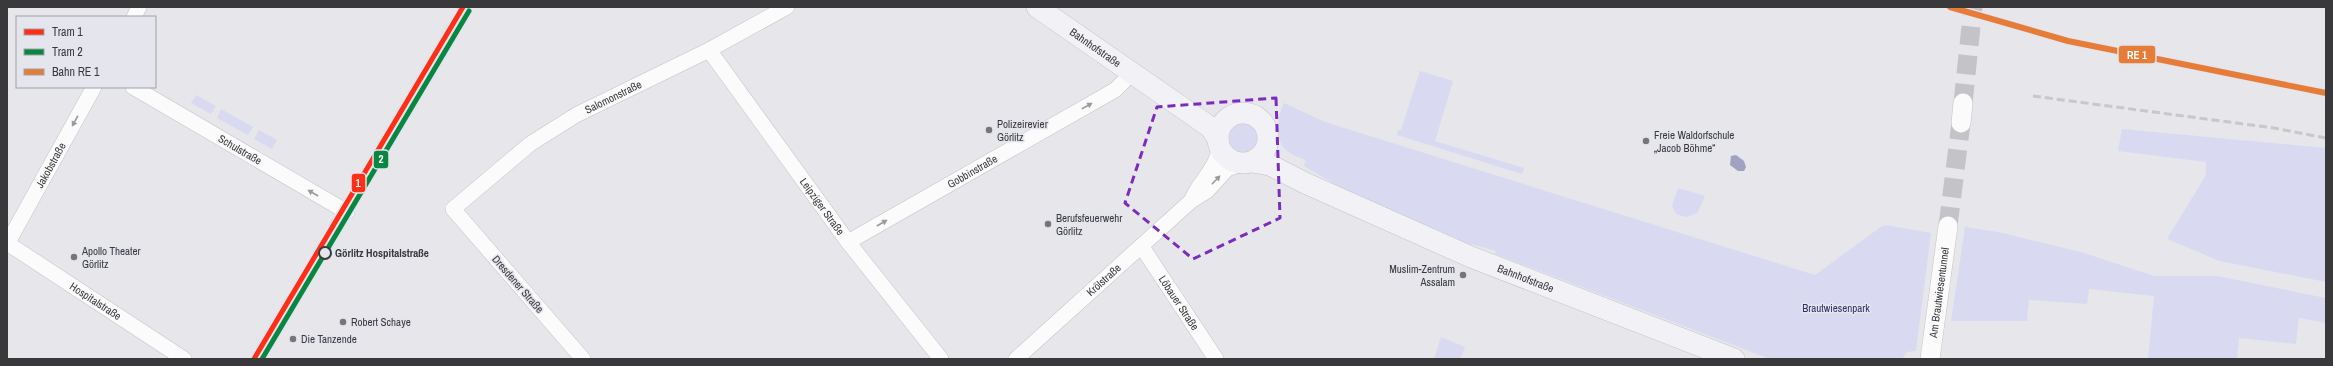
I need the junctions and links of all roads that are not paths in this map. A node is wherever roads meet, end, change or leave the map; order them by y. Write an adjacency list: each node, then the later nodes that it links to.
1 (139, 7): 4 (street)
2 (787, 7): 5 (street, Salomonstraße)
3 (1037, 7): 6 (main road, Bahnhofstraße)
4 (134, 16)
5 (709, 50): 18 (street, Salomonstraße); 21 (street, Leipziger Straße)
6 (1133, 72): 7 (main road, Bahnhofstraße); 21 (street, Gobbinstraße, one-way to 6)
7 (1154, 86): 11 (main road, Bahnhofstraße); 13 (main road, Bahnhofstraße)
8 (93, 88): 22 (street, Jakobstraße, one-way to 22)
9 (134, 88): 19 (street, Schulstraße, one-way to 9)
10 (1963, 103): 12 (street)
11 (1232, 116): 13 (main road, Krölstraße); 14 (main road)
12 (1960, 123)
13 (1219, 143): 15 (main road); 17 (street, Krölstraße)
14 (1268, 144): 15 (main road, Krölstraße); 16 (main road, Bahnhofstraße)
15 (1248, 162): 16 (main road, Bahnhofstraße); 17 (street, Krölstraße, one-way to 15)
16 (1320, 190): 29 (main road, Bahnhofstraße)
17 (1191, 201): 23 (street, Krölstraße)
18 (453, 209): 25 (street, Dresdener Straße)
19 (347, 212)
20 (1948, 226): 30 (street, Am Brautwiesentunnel)
21 (848, 242): 26 (street, Leipziger Straße)
22 (7, 243): 24 (street, Hospitalstraße)
23 (1142, 246): 27 (street, Krölstraße); 28 (street, Löbauer Straße)
24 (184, 359)
25 (583, 359)
26 (941, 359)
27 (1016, 359)
28 (1216, 359)
29 (1734, 359)
30 (1930, 359)

